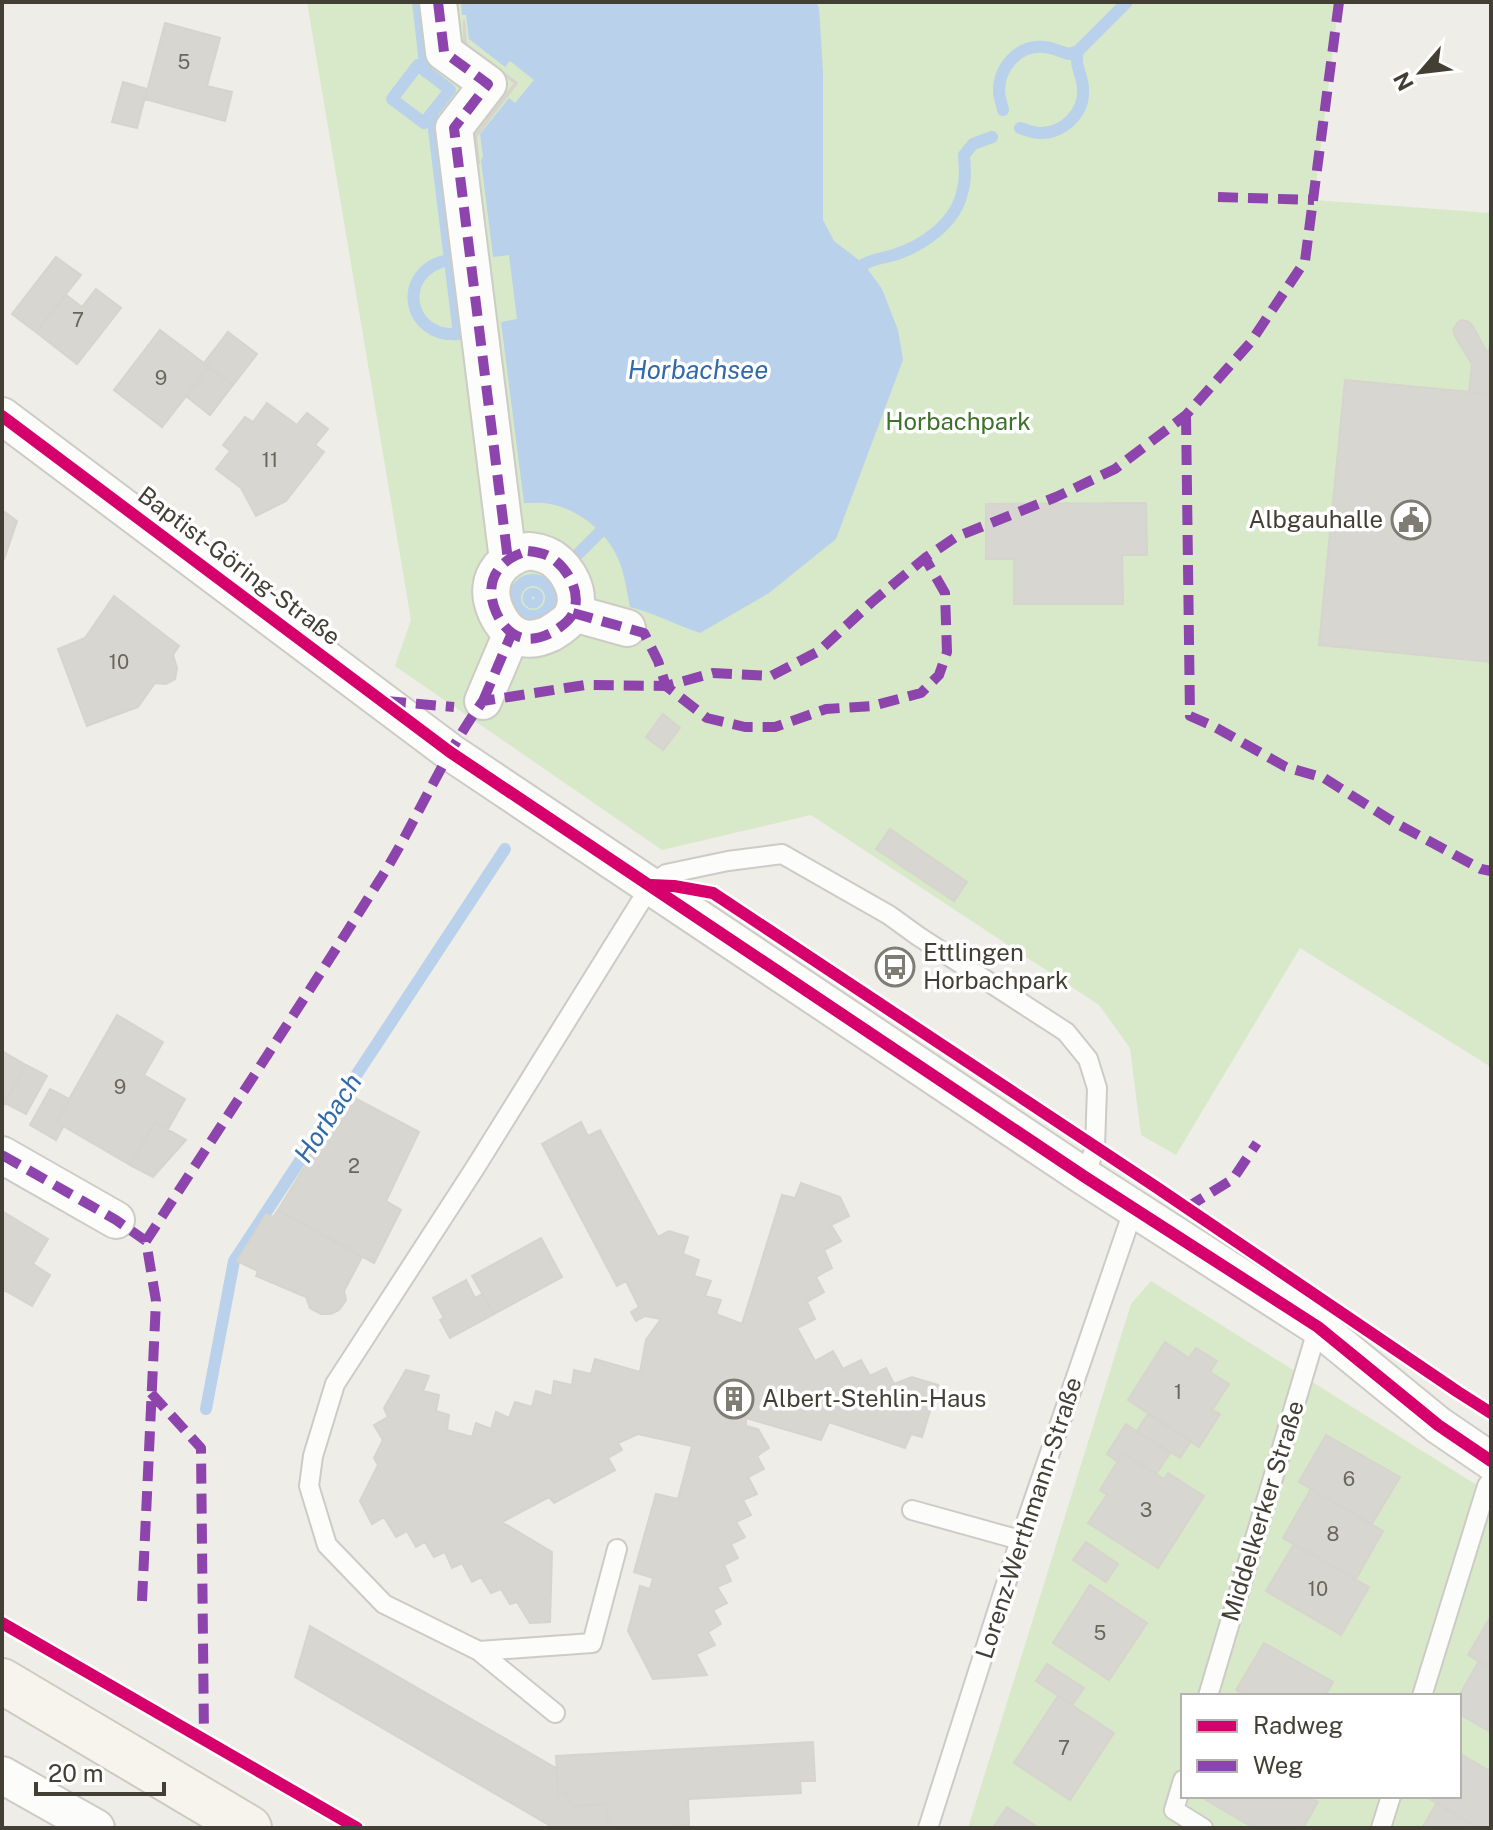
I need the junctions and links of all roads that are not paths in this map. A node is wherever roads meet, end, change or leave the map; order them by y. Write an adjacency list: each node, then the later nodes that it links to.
1 (438, 2): 3 (street)
2 (2, 416): 8 (street, Baptist-Göring-Straße)
3 (508, 560): 4 (street); 6 (street)
4 (573, 613): 5 (street); 6 (street)
5 (627, 628)
6 (511, 635): 7 (street)
7 (483, 701)
8 (651, 885): 10 (street); 10 (lane); 19 (lane)
9 (2, 1155): 12 (street)
10 (1085, 1177): 11 (street)
11 (1134, 1208): 13 (street); 17 (lane, Lorenz-Werthmann-Straße)
12 (116, 1220)
13 (1318, 1327): 14 (street); 21 (lane, Middelkerker Straße)
14 (1491, 1461)
15 (1491, 1480): 22 (lane)
16 (912, 1510): 17 (lane)
17 (1020, 1540): 29 (lane, Lorenz-Werthmann-Straße)
18 (617, 1549): 19 (lane)
19 (479, 1651): 23 (lane)
20 (2, 1681): 28 (main road)
21 (1209, 1694)
22 (1423, 1694)
23 (555, 1713)
24 (2, 1775): 27 (street)
25 (1181, 1787): 30 (lane)
26 (1390, 1798): 31 (lane)
27 (96, 1828)
28 (249, 1828)
29 (928, 1828)
30 (1203, 1828)
31 (1381, 1828)

